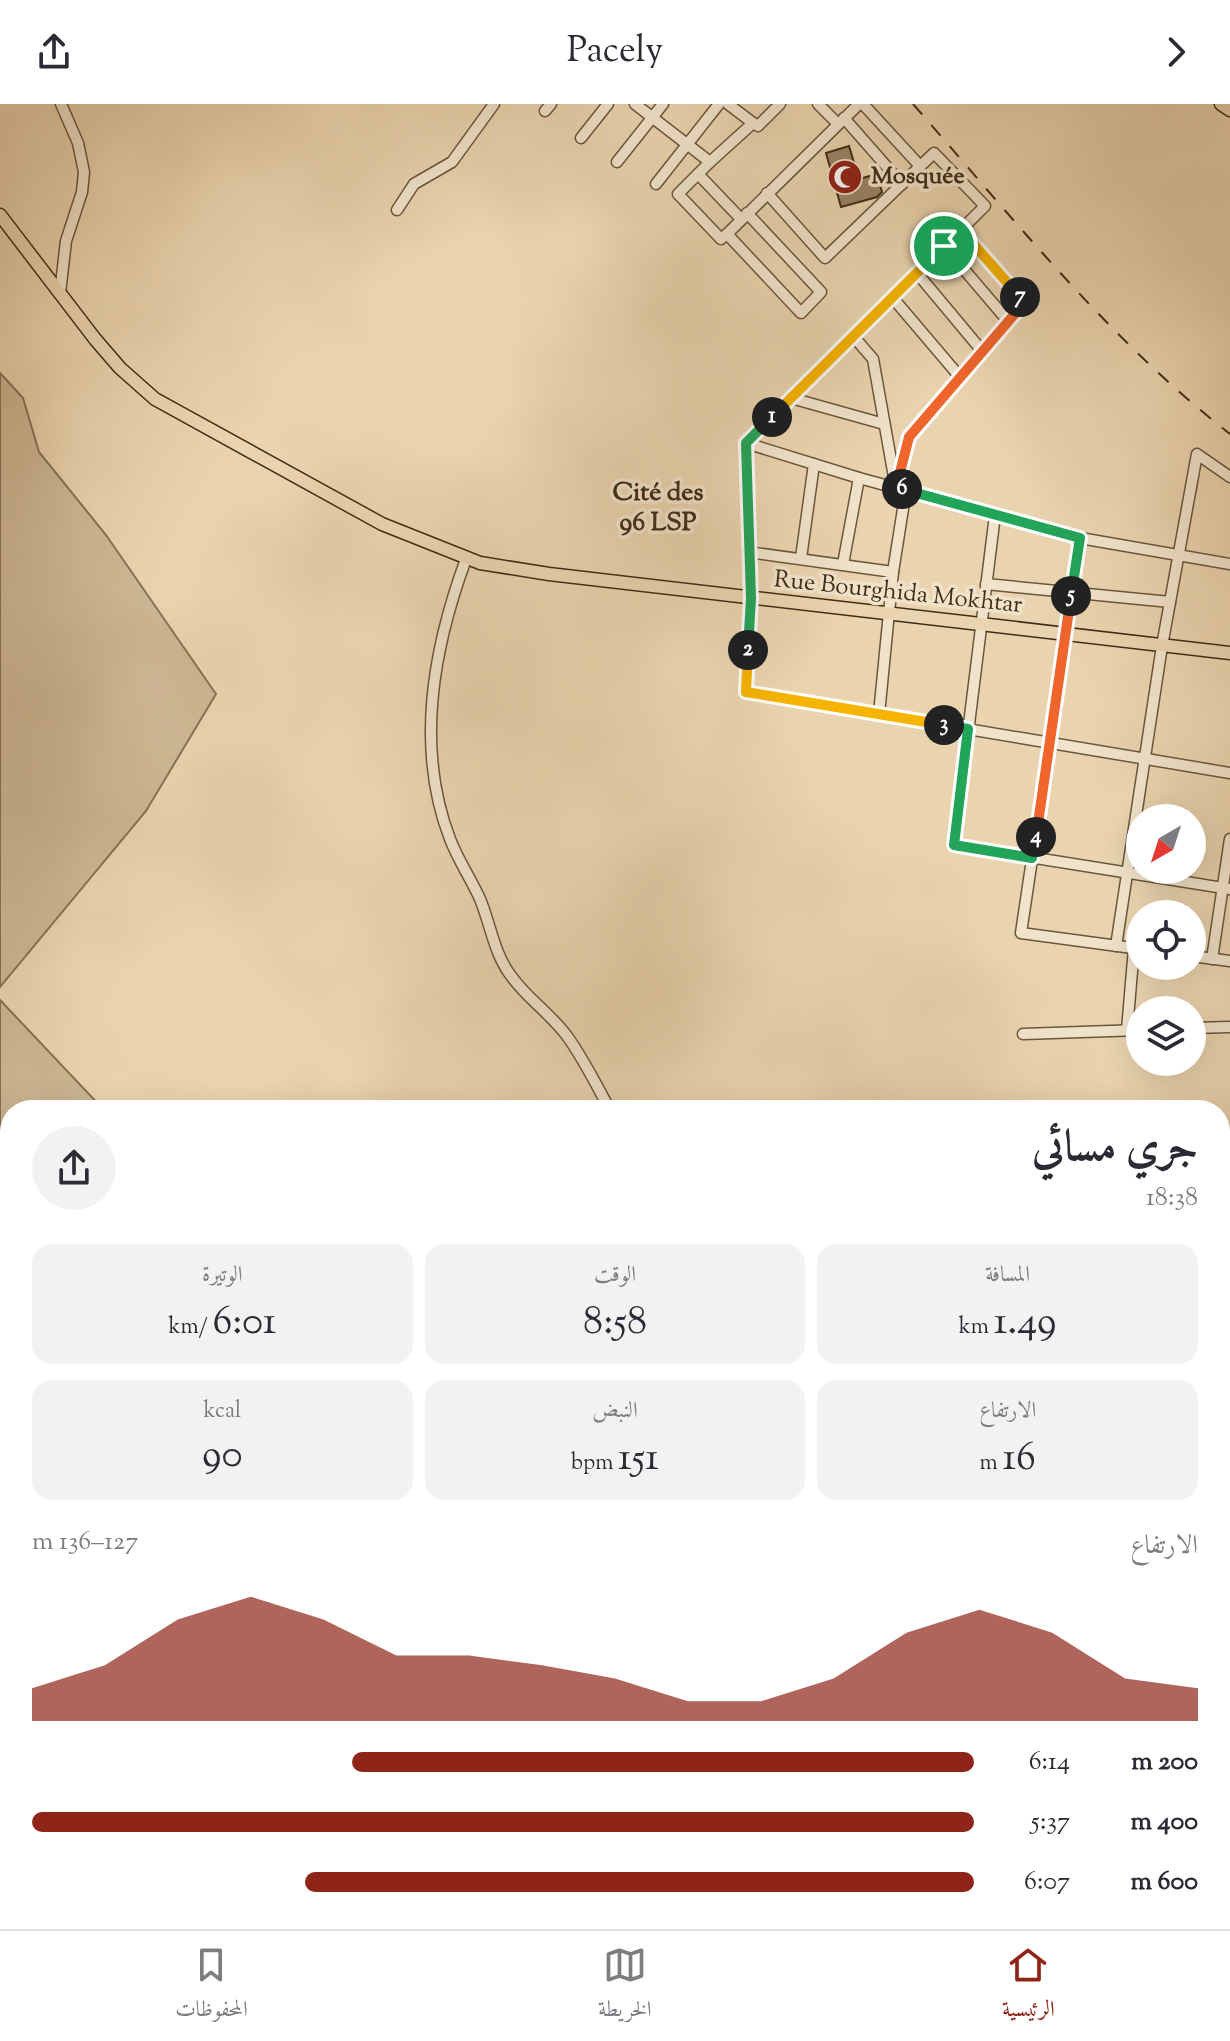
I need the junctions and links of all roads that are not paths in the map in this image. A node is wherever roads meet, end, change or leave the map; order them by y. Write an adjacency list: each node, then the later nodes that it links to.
1 (61, 104): 32 (street)
2 (494, 104): 25 (street)
3 (608, 104): 16 (street)
4 (635, 104): 13 (street)
5 (663, 104): 13 (street)
6 (719, 104): 17 (street)
7 (728, 104): 15 (street)
8 (780, 104): 15 (street)
9 (818, 104): 14 (street)
10 (861, 104): 14 (street); 20 (street)
11 (1221, 104): 12 (main road)
12 (1230, 110)
13 (652, 117): 17 (street); 18 (street)
14 (841, 121): 23 (street); 24 (street)
15 (753, 123): 19 (street)
16 (581, 138)
17 (687, 145): 19 (street); 22 (street)
18 (617, 162)
19 (710, 162): 21 (street)
20 (920, 166): 23 (street); 28 (street)
21 (698, 174): 27 (street); 29 (street)
22 (656, 184)
23 (902, 184): 24 (street)
24 (767, 193): 27 (street)
25 (397, 210)
26 (0, 215): 32 (main road, Rue Bourghida Mokhtar)
27 (744, 216): 29 (street); 29 (street)
28 (961, 230): 30 (street); 34 (street)
29 (727, 234)
30 (944, 246): 31 (street); 34 (street)
31 (917, 273): 33 (street); 36 (street)
32 (60, 293): 50 (main road, Rue Bourghida Mokhtar)
33 (892, 297): 35 (street); 37 (street)
34 (1008, 321): 36 (street)
35 (854, 337): 38 (street); 39 (street)
36 (983, 352): 37 (street)
37 (960, 377): 44 (street)
38 (791, 398): 39 (street); 40 (street)
39 (884, 424): 44 (street)
40 (746, 443): 41 (street); 47 (street)
41 (814, 464): 43 (street); 49 (street)
42 (1230, 477): 48 (street)
43 (859, 478): 44 (street); 51 (street)
44 (901, 489): 45 (street); 53 (street)
45 (995, 515): 46 (street); 54 (street)
46 (1080, 538): 48 (street); 55 (street)
47 (748, 552): 49 (street); 56 (street)
48 (1178, 556): 52 (street); 57 (street)
49 (801, 558): 51 (street)
50 (466, 559): 56 (main road, Rue Bourghida Mokhtar); 84 (street)
51 (843, 564): 53 (street)
52 (1230, 564)
53 (893, 572): 58 (street)
54 (986, 584): 55 (street); 59 (street)
55 (1072, 592): 57 (street); 60 (street)
56 (751, 598): 58 (main road, Rue Bourghida Mokhtar); 63 (street)
57 (1170, 602): 61 (street)
58 (889, 616): 59 (main road, Rue Bourghida Mokhtar); 63 (street)
59 (980, 625): 60 (main road, Rue Bourghida Mokhtar); 64 (street)
60 (1065, 634): 61 (main road, Rue Bourghida Mokhtar); 65 (street)
61 (1162, 646): 62 (main road, Rue Bourghida Mokhtar); 66 (street)
62 (1230, 653)
63 (879, 714): 64 (street)
64 (968, 729): 65 (street); 70 (street)
65 (1049, 743): 66 (street); 70 (street)
66 (1144, 759): 67 (street); 68 (street)
67 (1230, 773)
68 (1137, 804)
69 (1230, 839): 74 (street)
70 (1032, 858): 71 (street); 75 (street)
71 (1126, 873)
72 (1126, 880): 75 (street)
73 (1200, 884): 74 (street)
74 (1226, 888): 78 (street)
75 (1116, 946): 76 (street)
76 (1126, 947)
77 (1206, 958): 78 (street)
78 (1212, 959): 79 (street)
79 (1230, 961)
80 (1230, 1027): 81 (street)
81 (1206, 1028)
82 (1126, 1030): 83 (street)
83 (1023, 1034)
84 (604, 1100)

